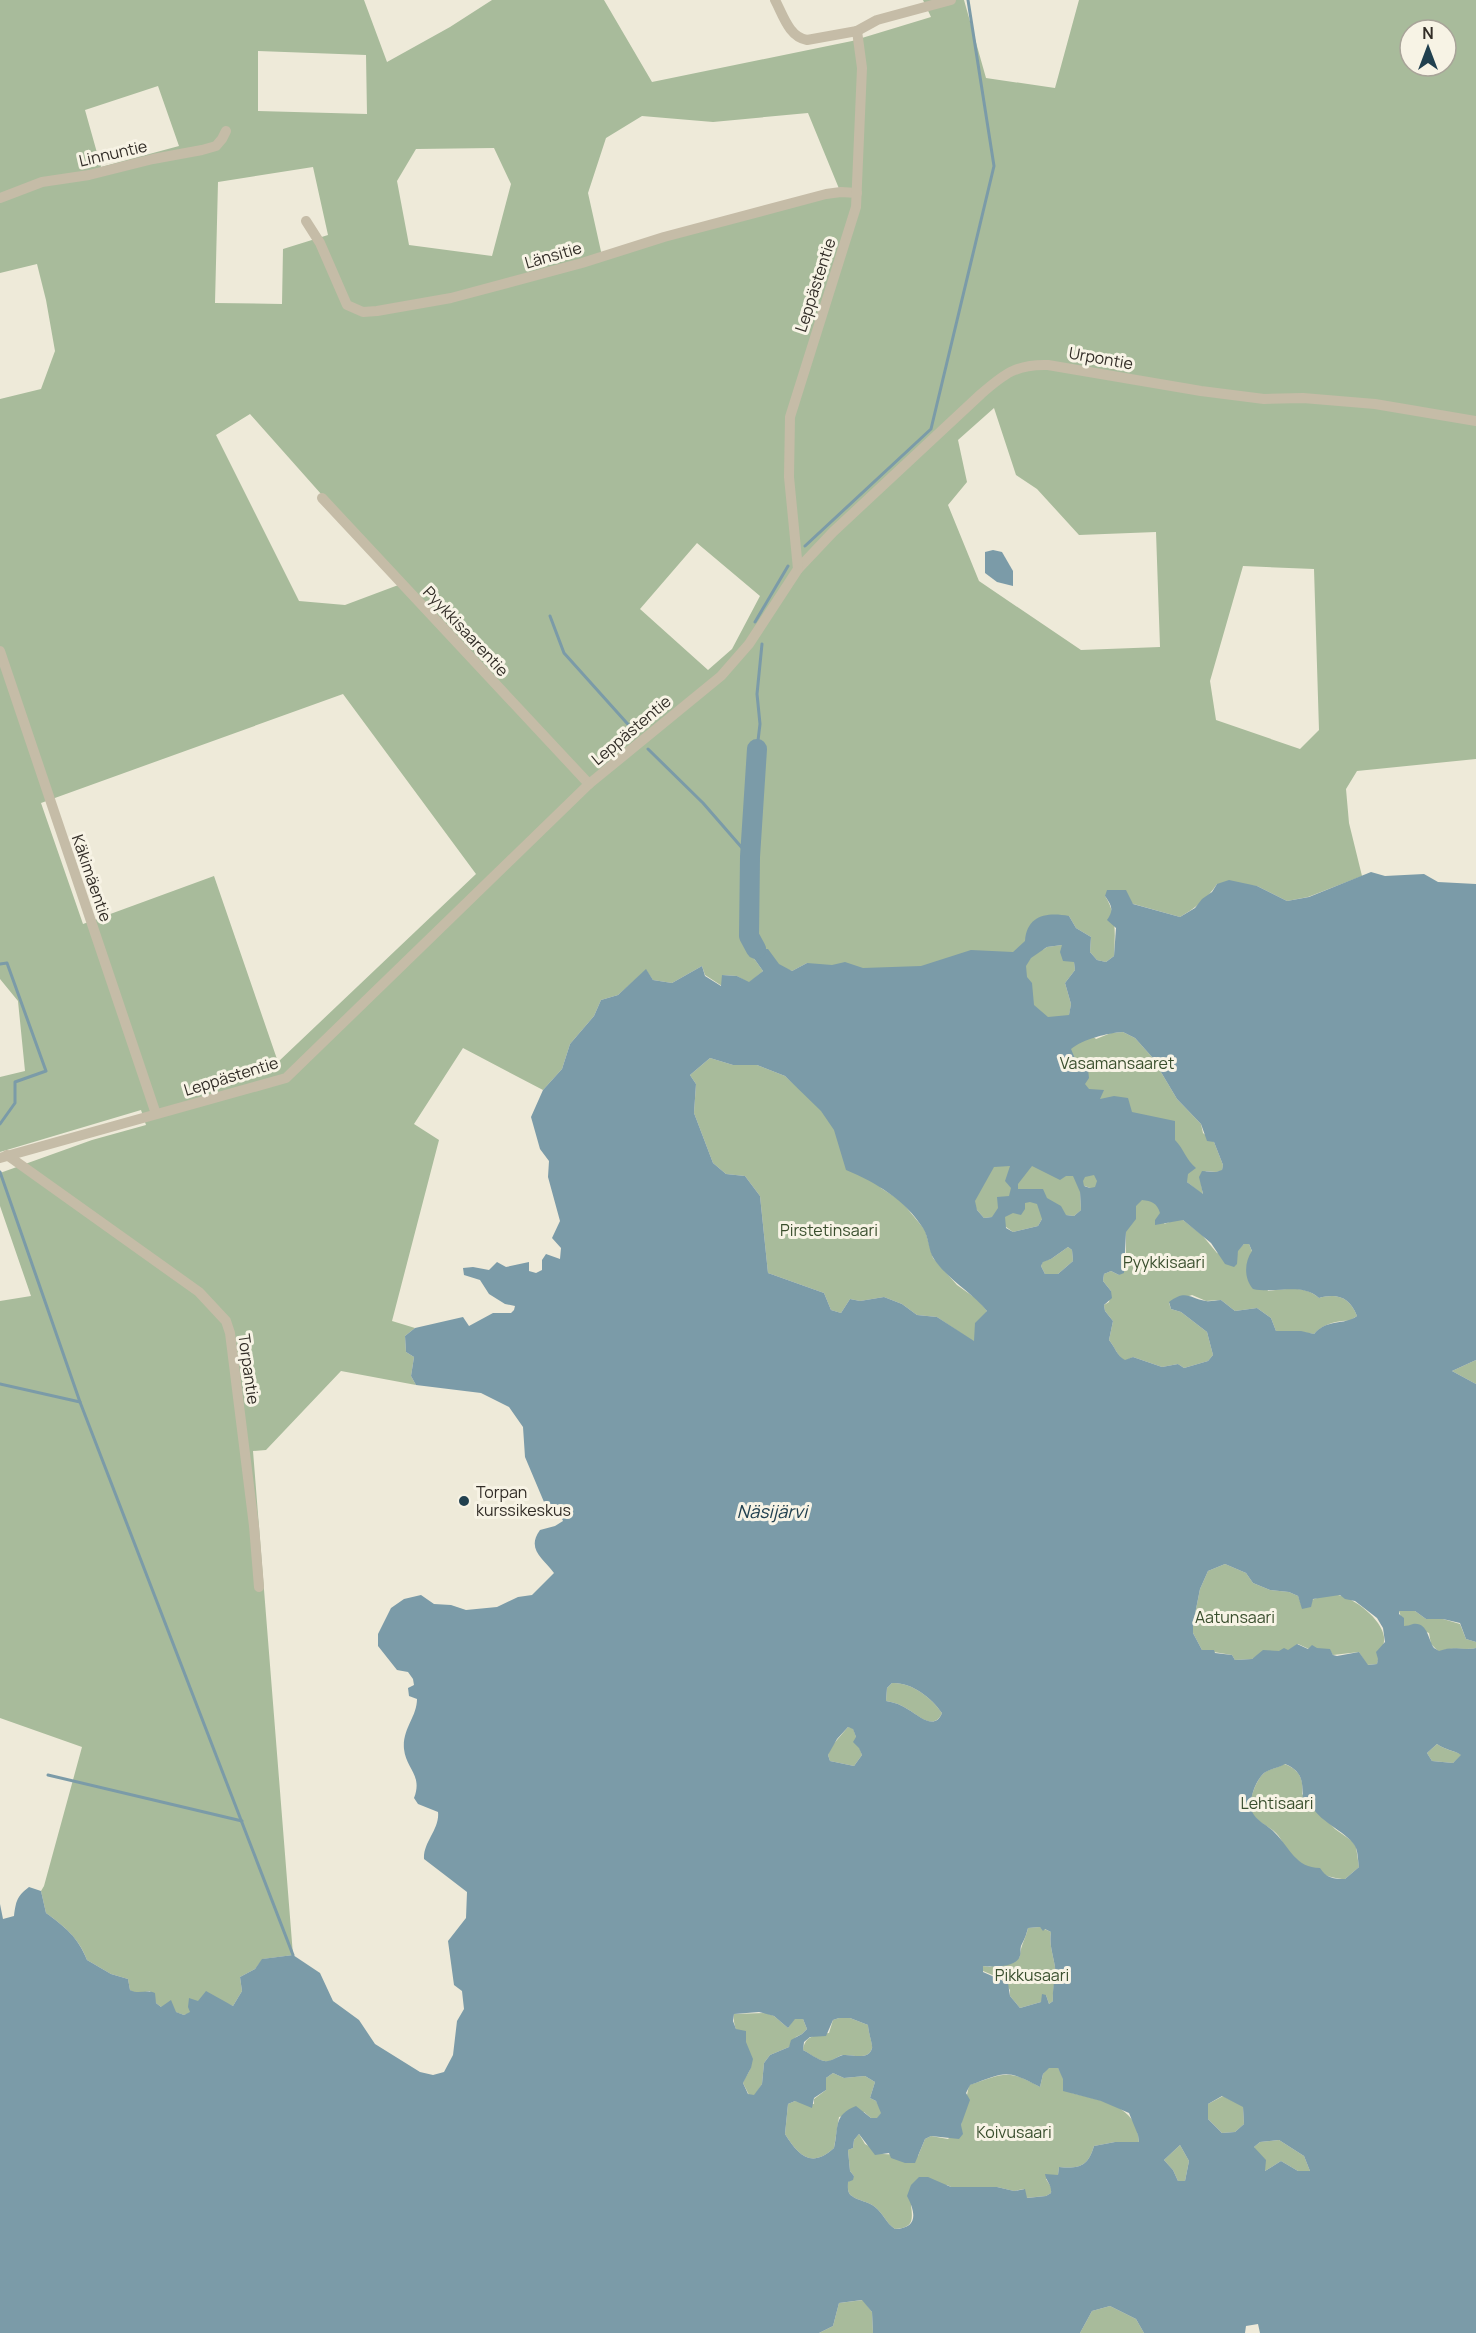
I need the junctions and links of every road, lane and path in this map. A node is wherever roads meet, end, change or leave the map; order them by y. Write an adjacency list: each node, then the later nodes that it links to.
1 (775, 0): 3 (street)
2 (951, 0): 3 (street)
3 (857, 31): 5 (street, Leppästentie)
4 (226, 131): 6 (street, Linnuntie)
5 (857, 193): 7 (street, Länsitie); 10 (street, Leppästentie)
6 (0, 198)
7 (306, 221)
8 (1476, 421): 10 (street, Urpontie)
9 (322, 498): 12 (street, Pyykkisaarentie)
10 (798, 569): 12 (street, Leppästentie)
11 (0, 651): 13 (street, Käkimäentie)
12 (589, 784): 13 (street, Leppästentie)
13 (156, 1114): 14 (street, Leppästentie)
14 (3, 1157): 15 (street, Torpantie)
15 (259, 1587)

